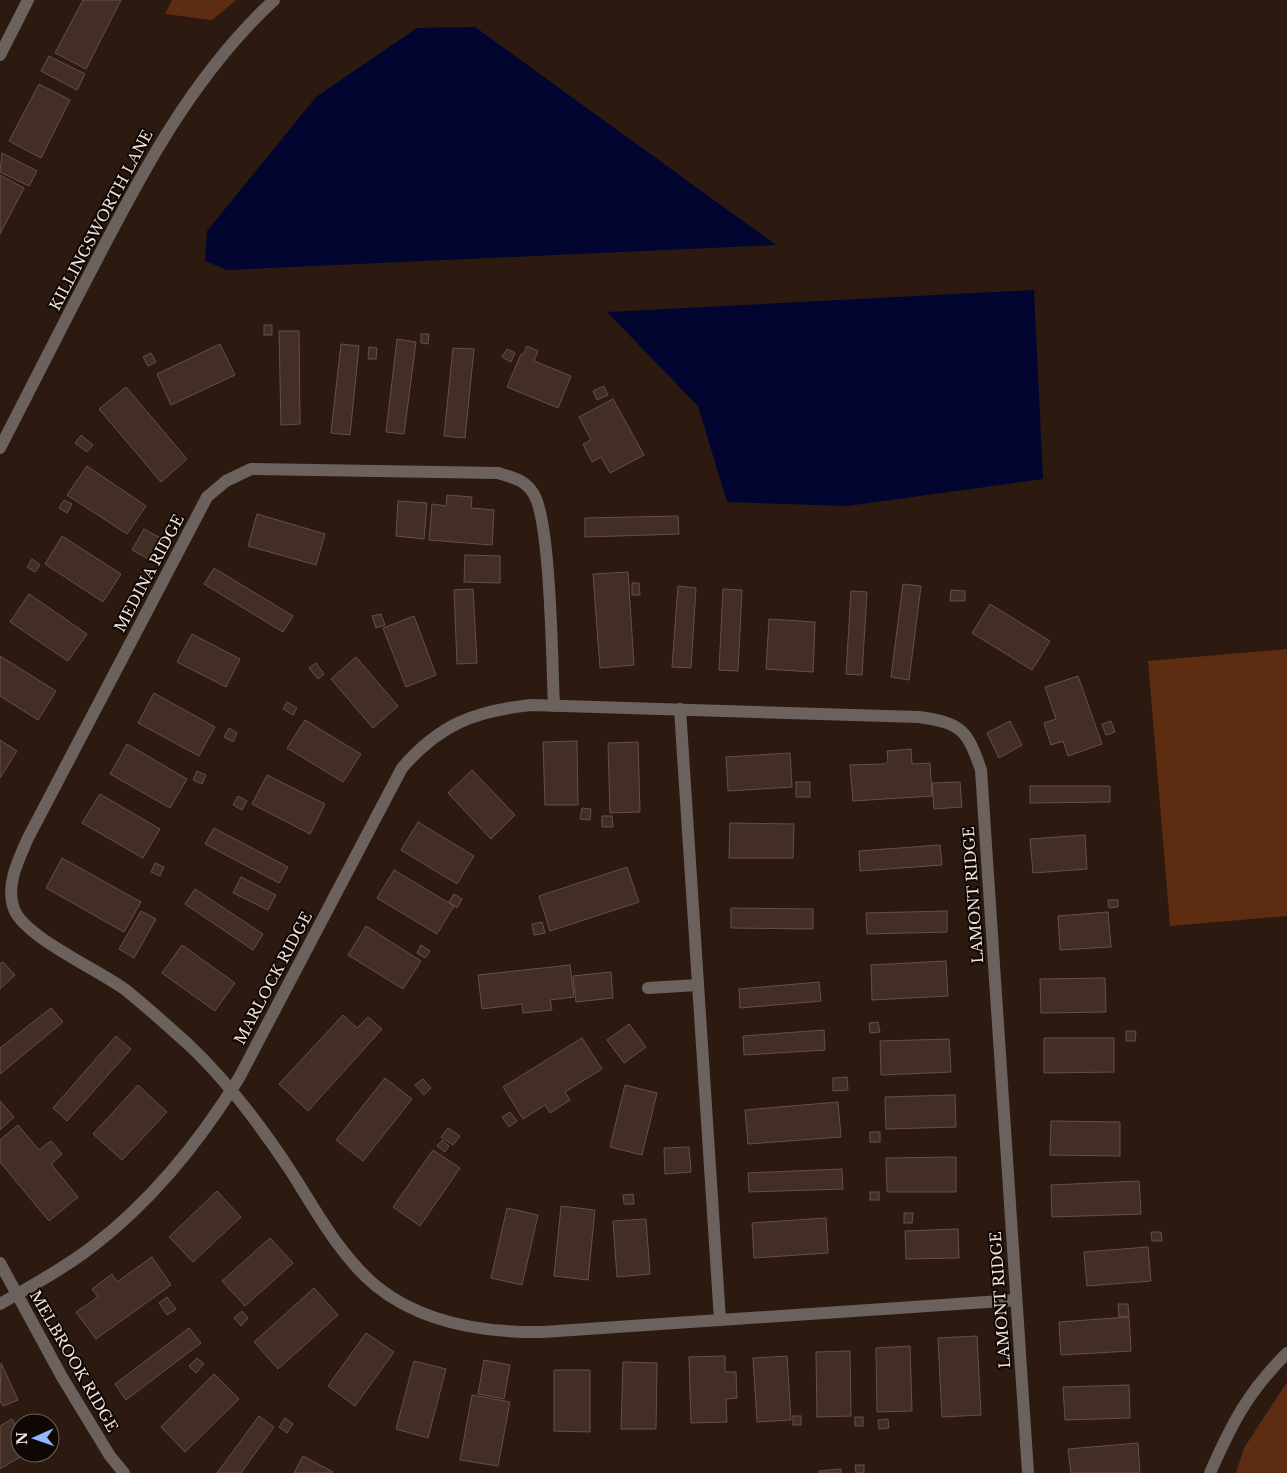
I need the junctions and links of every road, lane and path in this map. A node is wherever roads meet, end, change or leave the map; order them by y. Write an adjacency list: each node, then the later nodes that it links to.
1 (28, 0): 3 (street)
2 (274, 0): 4 (street, KILLINGSWORTH LANE)
3 (0, 55)
4 (0, 448)
5 (554, 706): 6 (street, LAMONT RIDGE); 9 (street, MARLOCK RIDGE); 9 (street, MEDINA RIDGE)
6 (680, 709): 7 (street); 12 (street, LAMONT RIDGE)
7 (698, 985): 8 (street); 14 (street)
8 (648, 988)
9 (230, 1091): 11 (street, MARLOCK RIDGE); 14 (street, MEDINA RIDGE)
10 (0, 1263): 11 (street, MELBROOK RIDGE)
11 (17, 1294): 13 (street, MARLOCK RIDGE); 16 (street, MELBROOK RIDGE)
12 (1016, 1300): 14 (street, MEDINA RIDGE); 17 (street, LAMONT RIDGE)
13 (0, 1304)
14 (720, 1320)
15 (1287, 1352): 18 (street)
16 (124, 1473)
17 (1028, 1473)
18 (1210, 1473)

